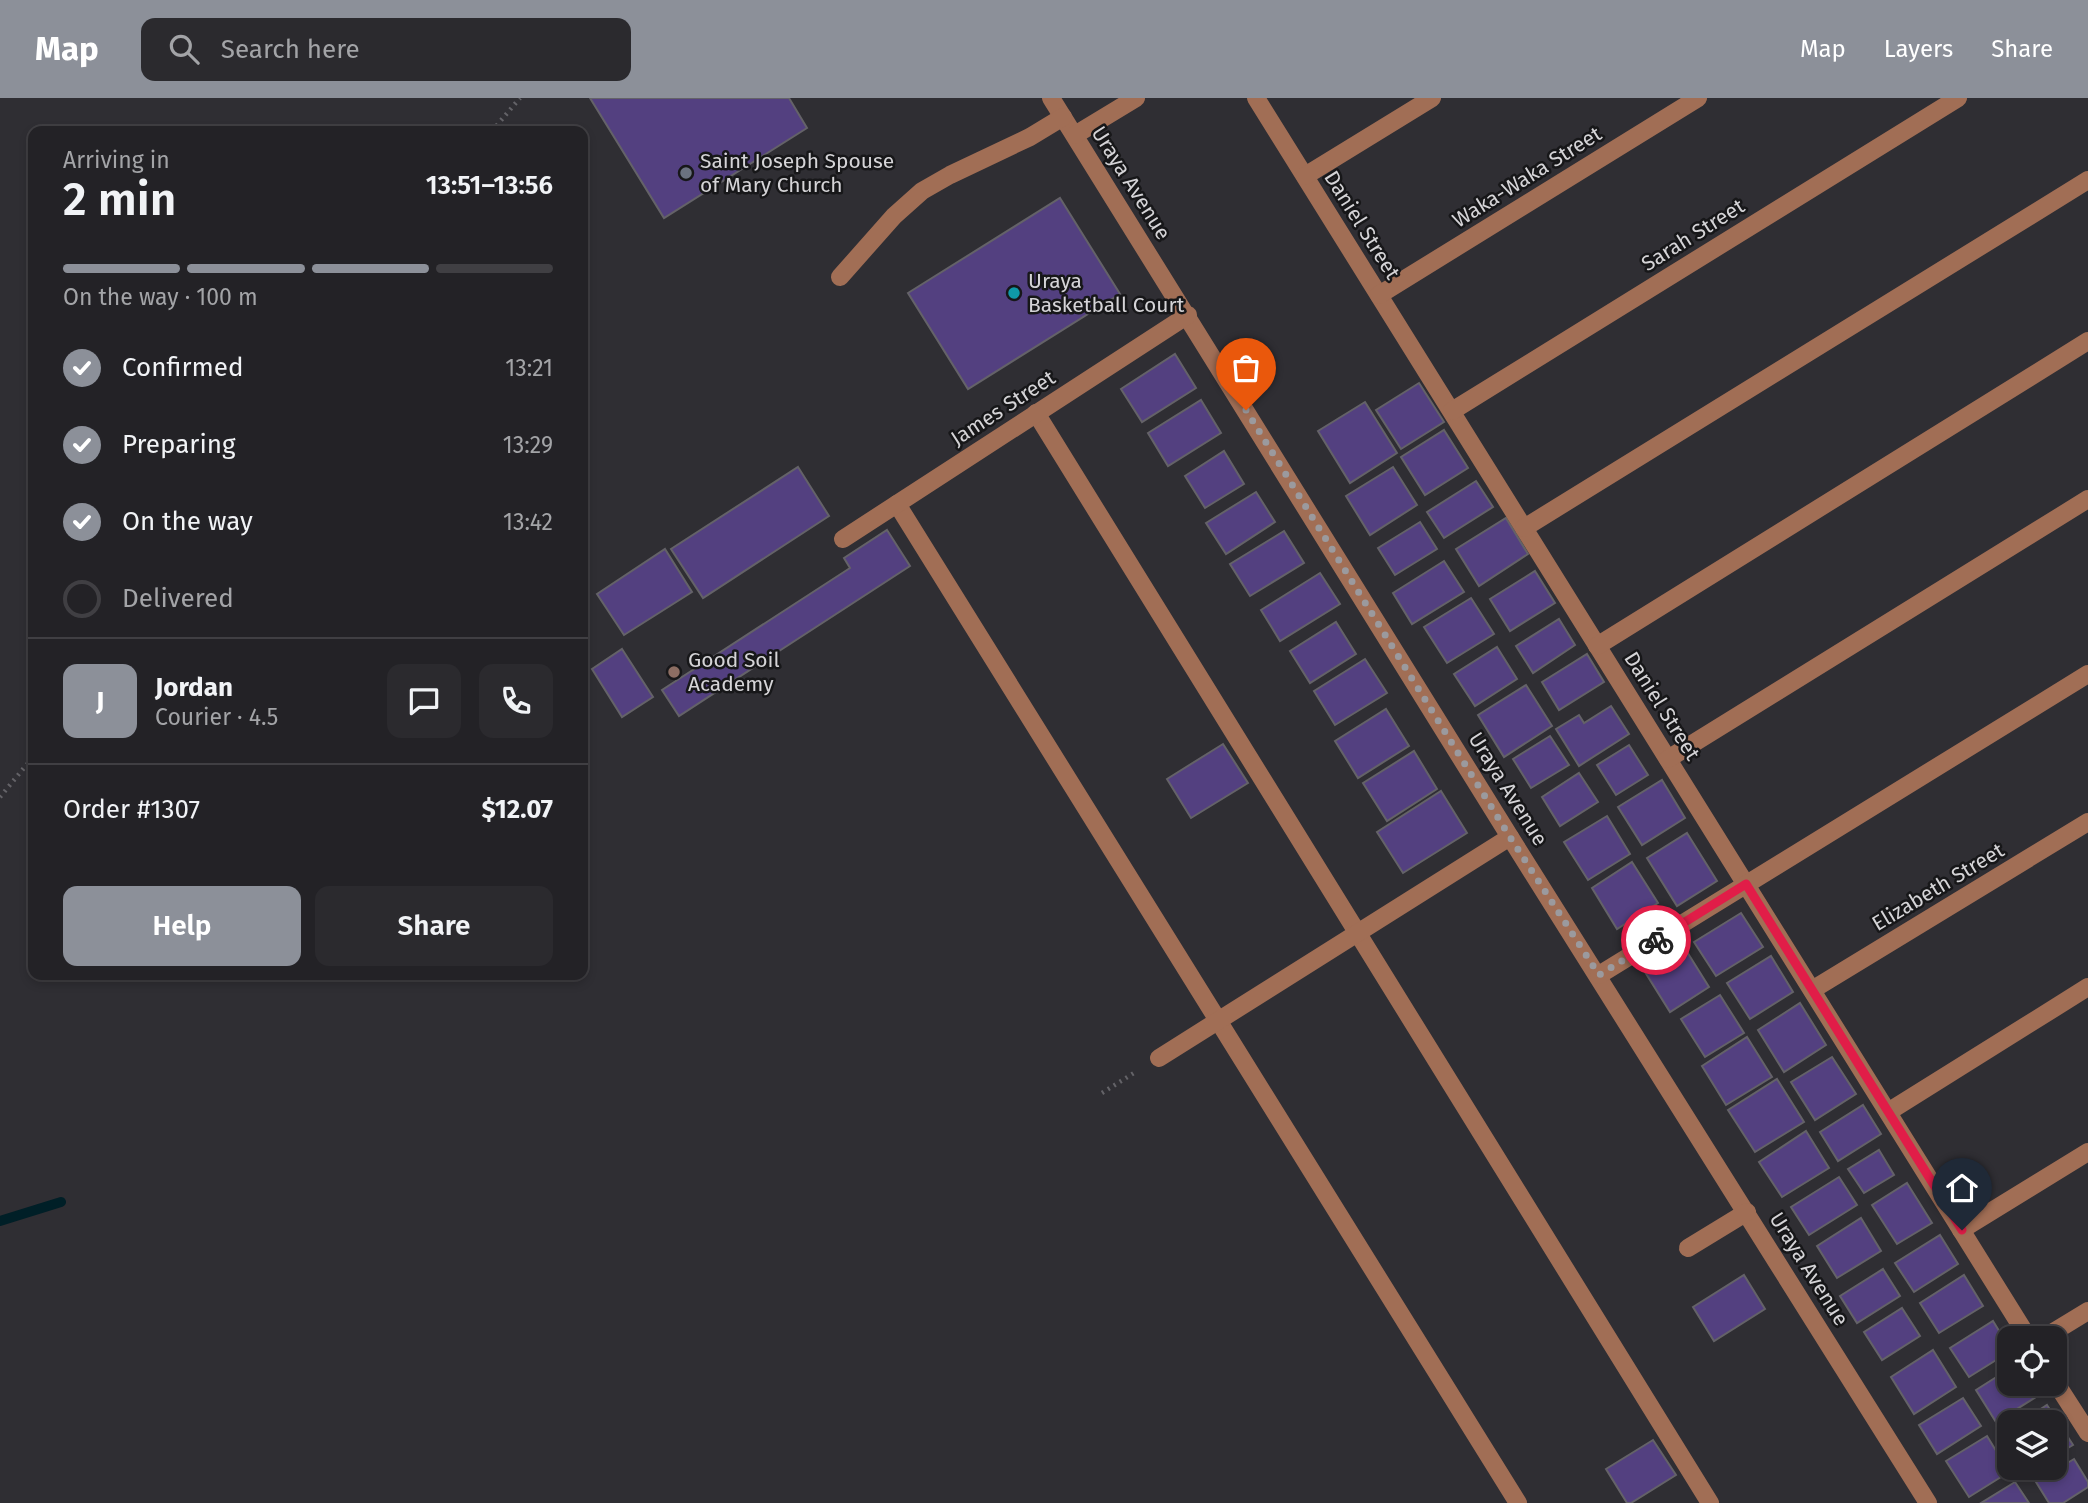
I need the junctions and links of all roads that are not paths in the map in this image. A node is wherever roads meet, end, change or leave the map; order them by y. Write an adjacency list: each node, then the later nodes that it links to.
1 (1051, 98): 7 (street, Uraya Avenue)
2 (1136, 98): 8 (street)
3 (1256, 98): 9 (street, Daniel Street)
4 (1432, 98): 9 (street)
5 (1699, 98): 12 (street, Waka-Waka Street)
6 (1958, 98): 15 (street, Sarah Street)
7 (1063, 117): 8 (street, Uraya Avenue); 11 (street)
8 (1075, 135): 13 (street, Uraya Avenue)
9 (1305, 176): 12 (street, Daniel Street)
10 (2088, 180): 19 (street)
11 (840, 277)
12 (1379, 295): 15 (street, Daniel Street)
13 (1188, 315): 16 (street, James Street); 25 (street, Uraya Avenue)
14 (2088, 341): 21 (street)
15 (1452, 411): 19 (street, Daniel Street)
16 (1036, 414): 18 (street, James Street); 27 (street)
17 (2088, 499): 23 (street)
18 (897, 504): 20 (street, James Street); 31 (street)
19 (1524, 528): 21 (street, Daniel Street)
20 (843, 539)
21 (1597, 646): 23 (street, Daniel Street)
22 (2088, 674): 26 (street)
23 (1668, 759): 26 (street, Daniel Street)
24 (2088, 822): 30 (street, Elizabeth Street)
25 (1510, 837): 27 (street); 28 (street, Uraya Avenue)
26 (1746, 884): 28 (street); 30 (street, Daniel Street)
27 (1357, 933): 31 (street); 44 (street)
28 (1599, 975): 35 (street, Uraya Avenue)
29 (2088, 987): 33 (street)
30 (1812, 990): 33 (street, Daniel Street)
31 (1217, 1021): 32 (street); 43 (street)
32 (1158, 1058)
33 (1888, 1112): 36 (street, Daniel Street)
34 (2088, 1152): 36 (street)
35 (1747, 1212): 37 (street); 45 (street, Uraya Avenue)
36 (1962, 1230): 39 (street, Daniel Street)
37 (1688, 1248)
38 (2088, 1311): 40 (street)
39 (2021, 1326)
40 (2063, 1326)
41 (2064, 1396): 42 (street)
42 (2088, 1433)
43 (1518, 1503)
44 (1710, 1503)
45 (1928, 1503)

